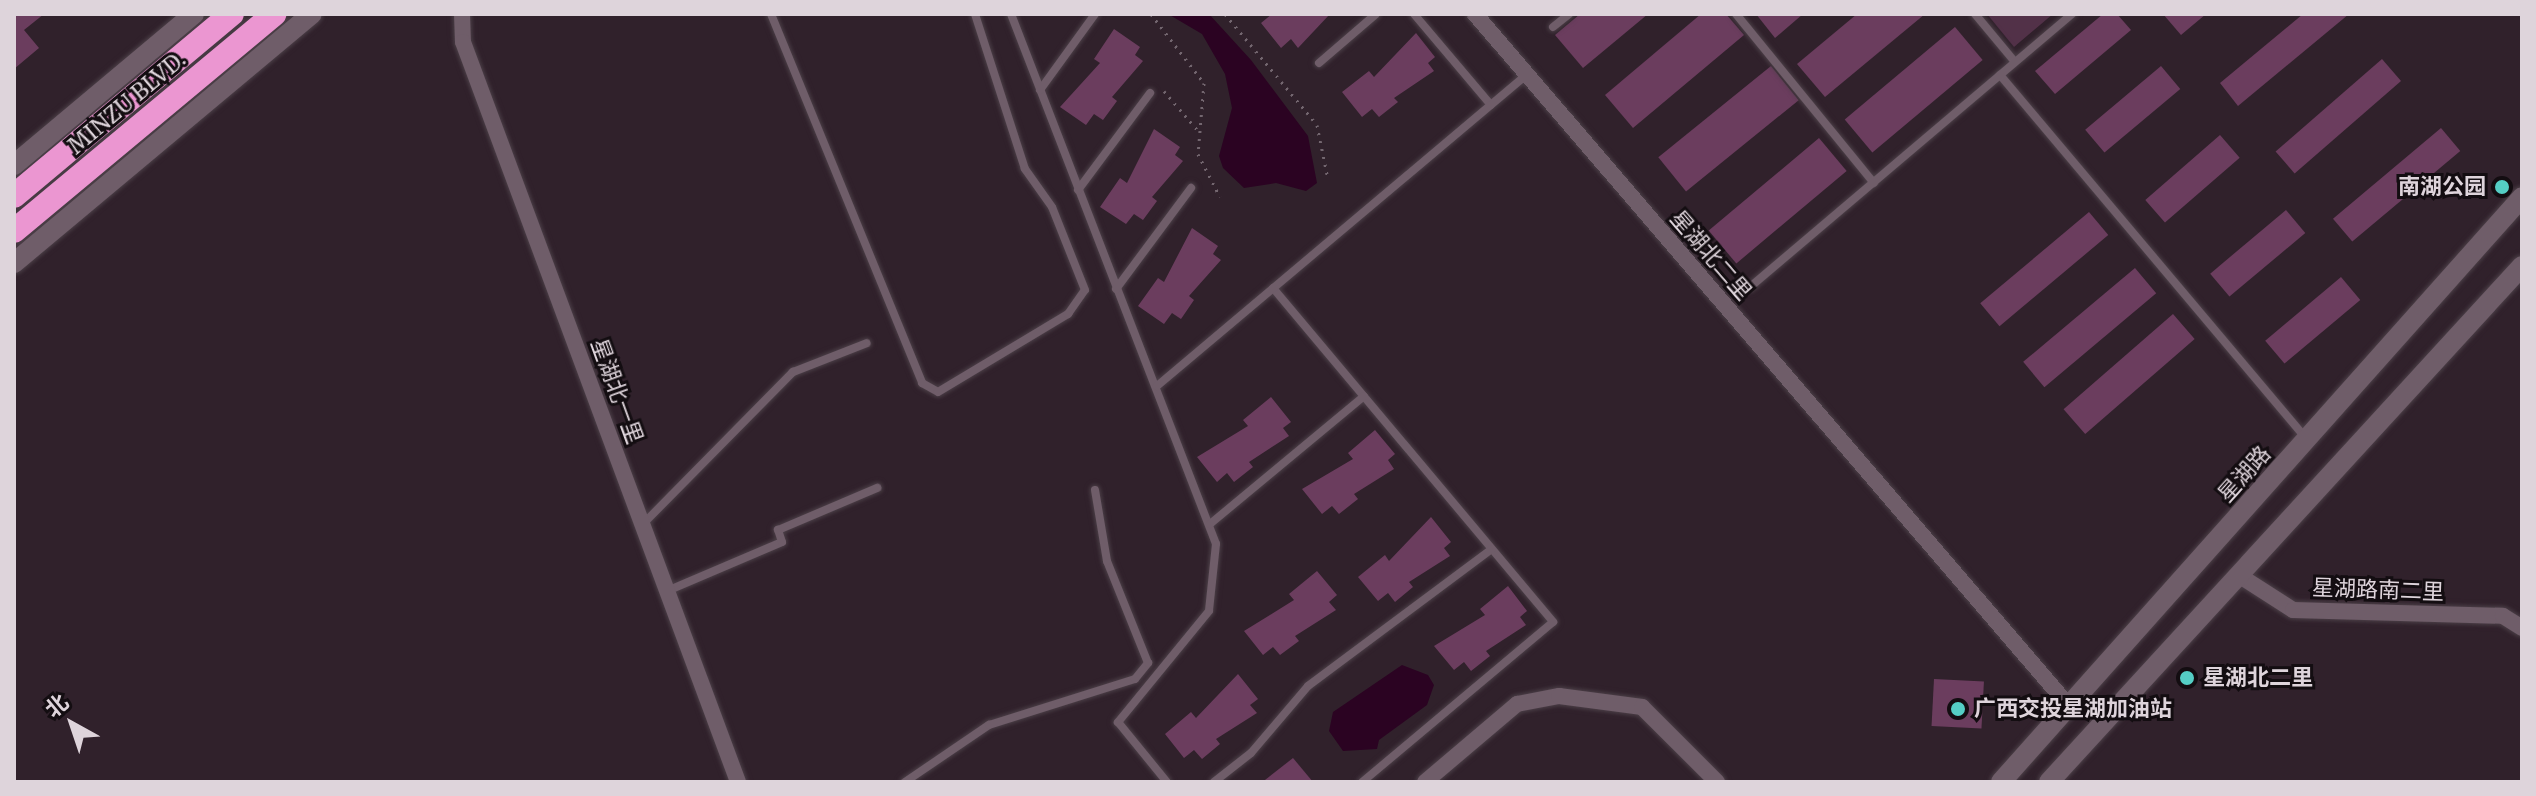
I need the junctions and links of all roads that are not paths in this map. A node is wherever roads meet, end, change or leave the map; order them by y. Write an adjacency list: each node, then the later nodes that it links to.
1 (194, 14): 25 (main road)
2 (232, 14): 29 (highway, MINZU BLVD.)
3 (274, 14): 31 (highway, MINZU BLVD.)
4 (312, 14): 32 (main road)
5 (462, 14): 43 (street, 星湖北一里)
6 (771, 14): 7 (lane)
7 (975, 14)
8 (1011, 14): 22 (lane)
9 (1095, 14): 22 (lane)
10 (1376, 14): 19 (lane)
11 (1414, 14): 24 (lane)
12 (1475, 14): 20 (street, 星湖北二里)
13 (1569, 14): 17 (lane)
14 (1736, 14): 26 (lane)
15 (1975, 14): 18 (lane)
16 (2072, 14): 18 (lane)
17 (1553, 27)
18 (2015, 62): 21 (lane)
19 (1319, 63)
20 (1527, 74): 24 (lane); 49 (street, 星湖北二里)
21 (2000, 75): 26 (lane); 40 (lane)
22 (1040, 90): 28 (lane)
23 (1150, 93): 28 (lane)
24 (1491, 105): 35 (lane)
25 (14, 165)
26 (1874, 183): 34 (lane)
27 (1191, 188): 36 (lane)
28 (1078, 190): 36 (lane)
29 (14, 196)
30 (2522, 197): 40 (main road, 星湖路)
31 (14, 231)
32 (14, 263)
33 (2522, 266): 46 (main road)
34 (1750, 287)
35 (1273, 288): 38 (lane); 39 (lane)
36 (1116, 289): 38 (lane)
37 (867, 343): 43 (lane)
38 (1157, 386): 44 (lane)
39 (1364, 396): 44 (lane); 45 (lane)
40 (2307, 440): 49 (main road, 星湖路)
41 (877, 488): 47 (lane)
42 (1095, 490): 51 (lane)
43 (643, 524): 47 (street, 星湖北一里)
44 (1210, 524): 52 (lane)
45 (1492, 549): 53 (lane); 54 (lane)
46 (2240, 576): 48 (street, 星湖路南二里); 58 (main road)
47 (667, 591): 50 (street, 星湖北一里)
48 (2522, 628)
49 (2069, 706): 57 (main road, 星湖路)
50 (738, 782)
51 (905, 782)
52 (1167, 782)
53 (1214, 782)
54 (1362, 782)
55 (1425, 782): 56 (street)
56 (1717, 782)
57 (2001, 782)
58 (2049, 782)

